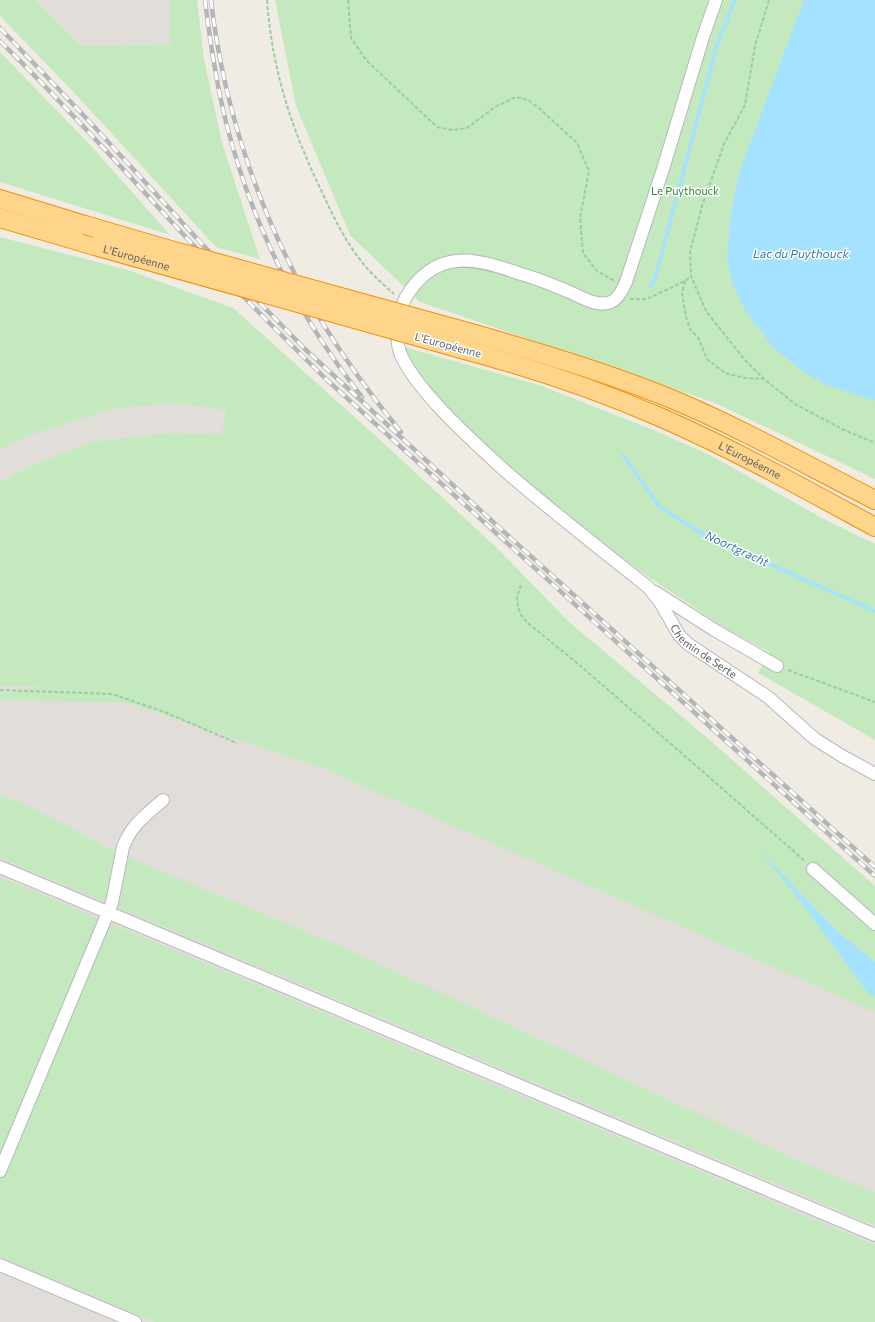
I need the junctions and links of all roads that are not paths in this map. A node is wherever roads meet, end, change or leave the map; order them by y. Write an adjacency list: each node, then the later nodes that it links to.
1 (716, 0): 6 (street, Chemin de Serte)
2 (0, 198): 4 (highway, L'Européenne, bridge)
3 (0, 218): 5 (highway, L'Européenne, bridge)
4 (875, 500)
5 (875, 527)
6 (648, 587): 7 (street); 8 (street, Chemin de Serte)
7 (777, 666)
8 (875, 774)
9 (163, 800): 12 (street)
10 (0, 867): 12 (street)
11 (813, 869): 13 (street)
12 (108, 913): 14 (street); 15 (street)
13 (875, 924)
14 (0, 1171)
15 (875, 1235)
16 (0, 1265): 17 (street)
17 (135, 1322)

